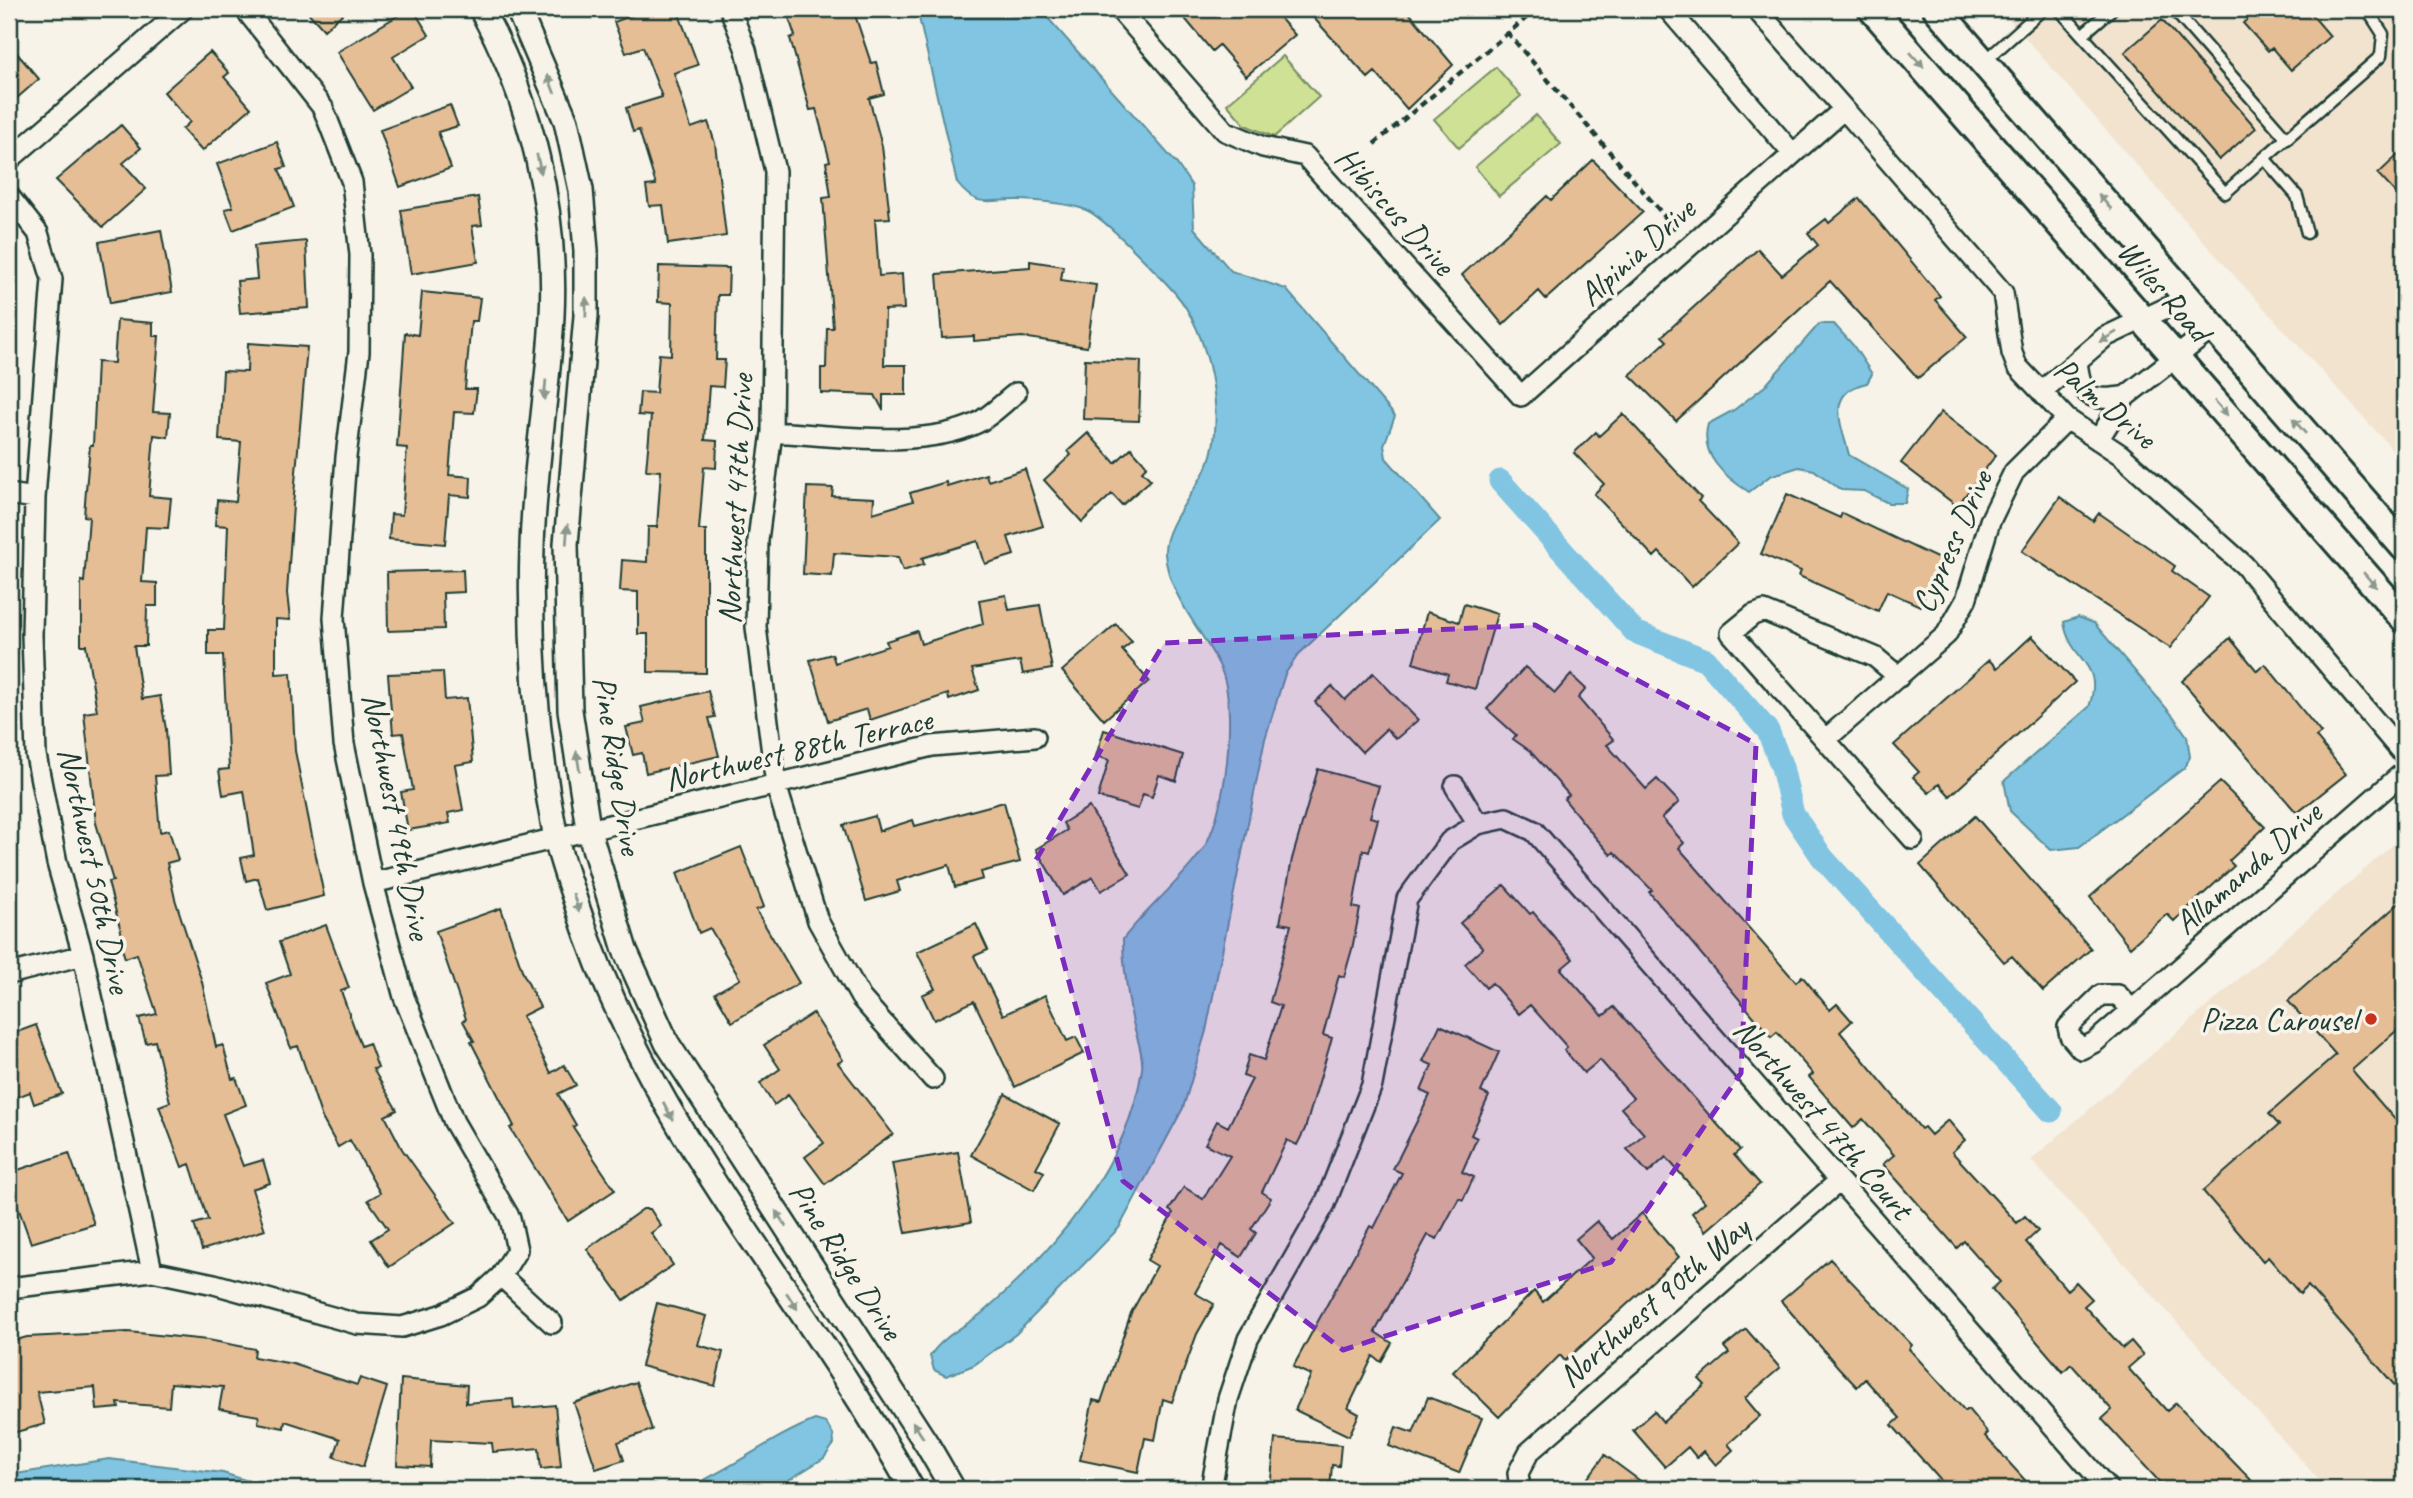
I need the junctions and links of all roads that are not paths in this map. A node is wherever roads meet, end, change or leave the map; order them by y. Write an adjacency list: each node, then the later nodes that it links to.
1 (183, 9): 22 (street)
2 (246, 9): 52 (street, Northwest 49th Drive)
3 (481, 9): 50 (street, Pine Ridge Drive, one-way to 50)
4 (518, 9): 49 (street, Pine Ridge Drive, one-way to 4)
5 (730, 9): 35 (street, Northwest 47th Drive)
6 (1119, 9): 32 (street, Hibiscus Drive)
7 (1668, 9): 20 (street)
8 (1756, 9): 18 (street, Palm Drive)
9 (1872, 9): 26 (main road, Wiles Road, one-way to 26)
10 (1937, 9): 17 (main road, Wiles Road)
11 (2043, 9): 17 (lane)
12 (2059, 9): 16 (lane)
13 (2112, 9): 16 (lane)
14 (2173, 9): 19 (lane)
15 (2367, 9): 19 (lane)
16 (2082, 35): 21 (lane)
17 (1984, 62): 25 (main road, Wiles Road, one-way to 17)
18 (1844, 109): 20 (street); 30 (street, Palm Drive)
19 (2287, 139): 21 (lane)
20 (1793, 154): 32 (street, Alpinia Drive)
21 (2264, 158): 24 (lane)
22 (9, 160)
23 (9, 196): 38 (street, Northwest 50th Drive)
24 (2307, 233)
25 (2188, 298): 26 (street); 27 (main road, Wiles Road)
26 (2144, 319): 28 (main road, Wiles Road); 29 (street, one-way to 29)
27 (2213, 328): 28 (street); 39 (main road, Wiles Road, one-way to 27)
28 (2176, 356): 33 (street); 40 (main road, Wiles Road, one-way to 40)
29 (2077, 361): 30 (street); 33 (street)
30 (2042, 392): 34 (street, Palm Drive)
31 (1016, 393): 35 (street)
32 (1521, 396)
33 (2126, 396): 36 (street)
34 (2067, 419): 36 (street, Palm Drive); 41 (street, Cypress Drive)
35 (772, 432): 46 (street, Northwest 47th Drive)
36 (2098, 440): 44 (street, Palm Drive)
37 (9, 494): 38 (street)
38 (35, 498): 53 (street, Northwest 50th Drive)
39 (2404, 547)
40 (2404, 619)
41 (1899, 677): 43 (street, Cypress Drive); 43 (street)
42 (1035, 737): 46 (street, Northwest 88th Terrace)
43 (1826, 740): 51 (street)
44 (2404, 755)
45 (2404, 772): 55 (street, Allamanda Drive)
46 (776, 785): 49 (street, Northwest 88th Terrace); 56 (street, Northwest 47th Drive)
47 (1455, 786): 48 (street)
48 (1478, 824): 57 (street, Northwest 47th Court); 63 (street)
49 (588, 828): 50 (street, Northwest 88th Terrace); 65 (street, Pine Ridge Drive, one-way to 49)
50 (555, 838): 52 (street, Northwest 88th Terrace); 64 (street, Pine Ridge Drive, one-way to 64)
51 (1913, 839)
52 (373, 883): 59 (street, Northwest 49th Drive)
53 (83, 956): 54 (street); 58 (street, Northwest 50th Drive)
54 (9, 974)
55 (2132, 1010)
56 (933, 1079)
57 (1838, 1182): 62 (street, Northwest 90th Way); 66 (street, Northwest 47th Court)
58 (152, 1270): 59 (street); 60 (street)
59 (502, 1276): 61 (street)
60 (9, 1288)
61 (552, 1323)
62 (1519, 1481)
63 (1213, 1484)
64 (912, 1489)
65 (953, 1489)
66 (2108, 1489)

